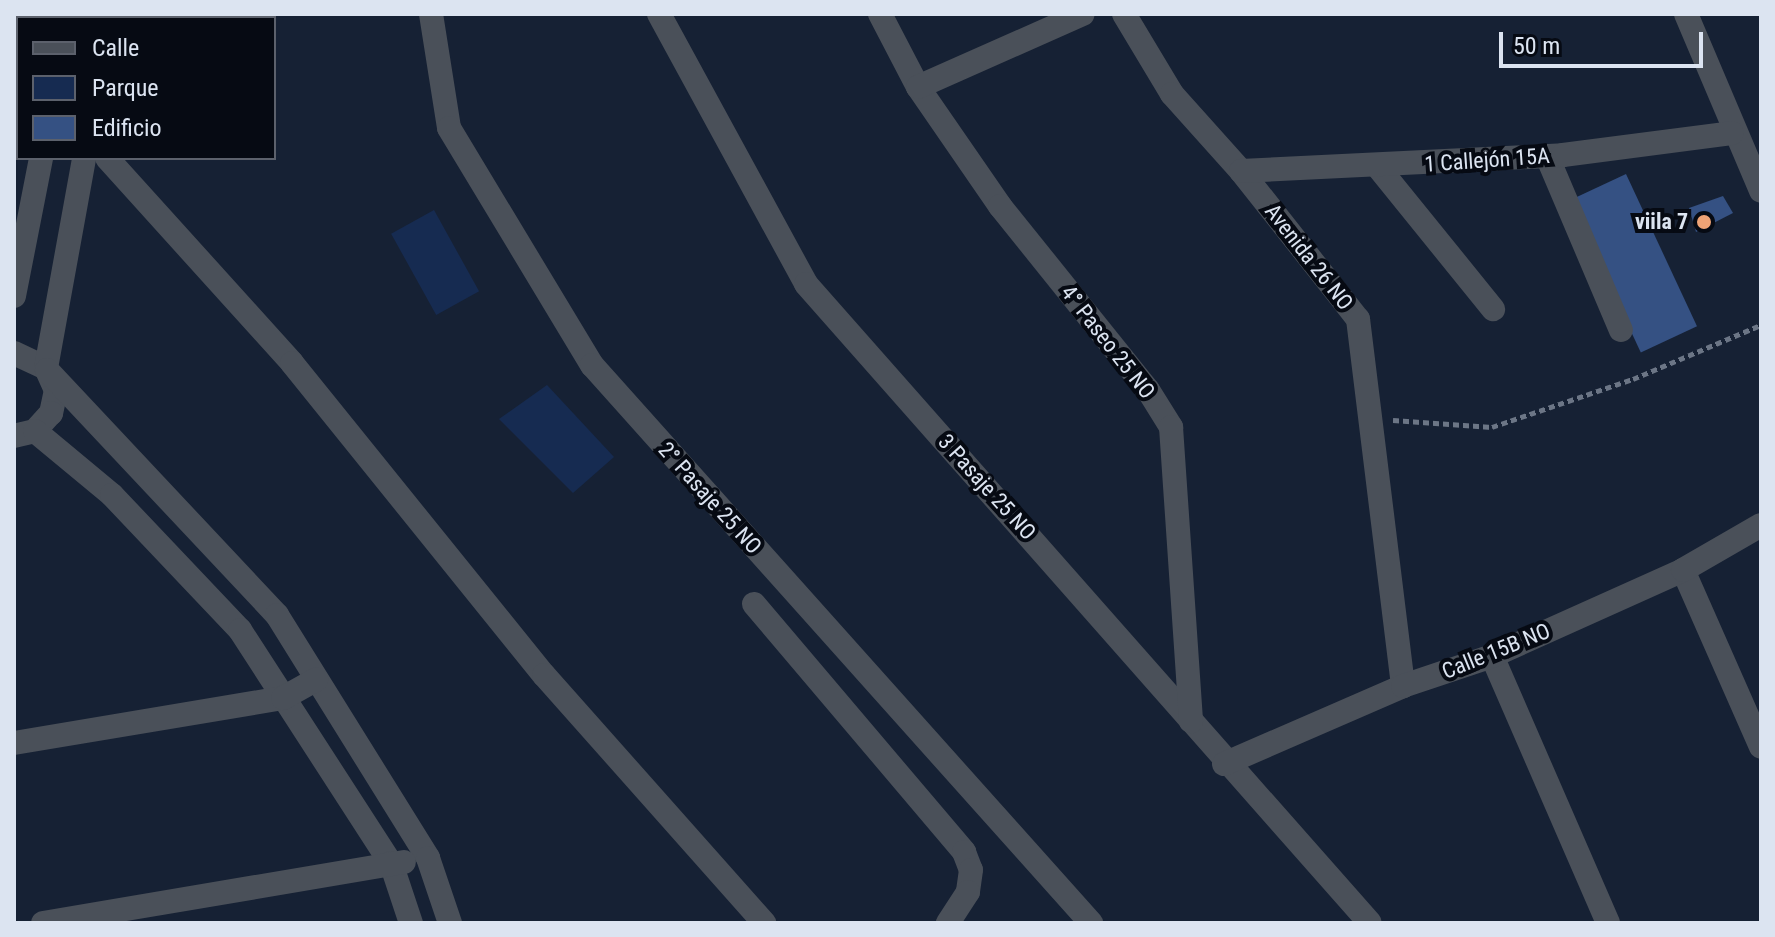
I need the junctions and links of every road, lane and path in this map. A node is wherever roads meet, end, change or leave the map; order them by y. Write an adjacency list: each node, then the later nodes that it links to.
1 (431, 14): 42 (street, 2° Pasaje 25 NO)
2 (659, 14): 31 (street, 3 Pasaje 25 NO)
3 (880, 14): 7 (street, 4° Paseo 25 NO)
4 (1083, 14): 7 (street)
5 (1124, 14): 14 (street, Avenida 26 NO)
6 (1686, 14): 8 (street)
7 (918, 87): 31 (street, 4° Paseo 25 NO)
8 (1732, 133): 9 (street, 1 Callejón 15A); 15 (street)
9 (1547, 156): 13 (street, 1 Callejón 15A); 19 (street)
10 (41, 160): 16 (street)
11 (84, 160): 21 (street)
12 (109, 160): 40 (street)
13 (1378, 167): 14 (street, 1 Callejón 15A); 17 (street)
14 (1241, 171): 22 (street, Avenida 26 NO)
15 (1761, 191)
16 (14, 296)
17 (1493, 309)
18 (1761, 325): 22 (path)
19 (1621, 330)
20 (14, 353): 21 (street)
21 (47, 369): 23 (street); 28 (street)
22 (1370, 418): 29 (street, Avenida 26 NO)
23 (25, 433): 30 (street)
24 (1761, 525): 25 (street, Calle 15B NO)
25 (1683, 570): 27 (street, Calle 15B NO); 33 (street)
26 (754, 604): 41 (street)
27 (1492, 656): 29 (street, Calle 15B NO); 44 (street)
28 (316, 680): 30 (street); 35 (street)
29 (1403, 686): 34 (street, Calle 15B NO)
30 (283, 698): 32 (street); 36 (street)
31 (1191, 721): 34 (street, 3 Pasaje 25 NO)
32 (14, 743)
33 (1761, 747)
34 (1224, 764): 43 (street, 3 Pasaje 25 NO)
35 (428, 858): 36 (street); 39 (street)
36 (391, 863): 37 (street); 38 (street)
37 (43, 923)
38 (411, 923)
39 (450, 923)
40 (764, 923)
41 (948, 923)
42 (1091, 923)
43 (1370, 923)
44 (1608, 923)

